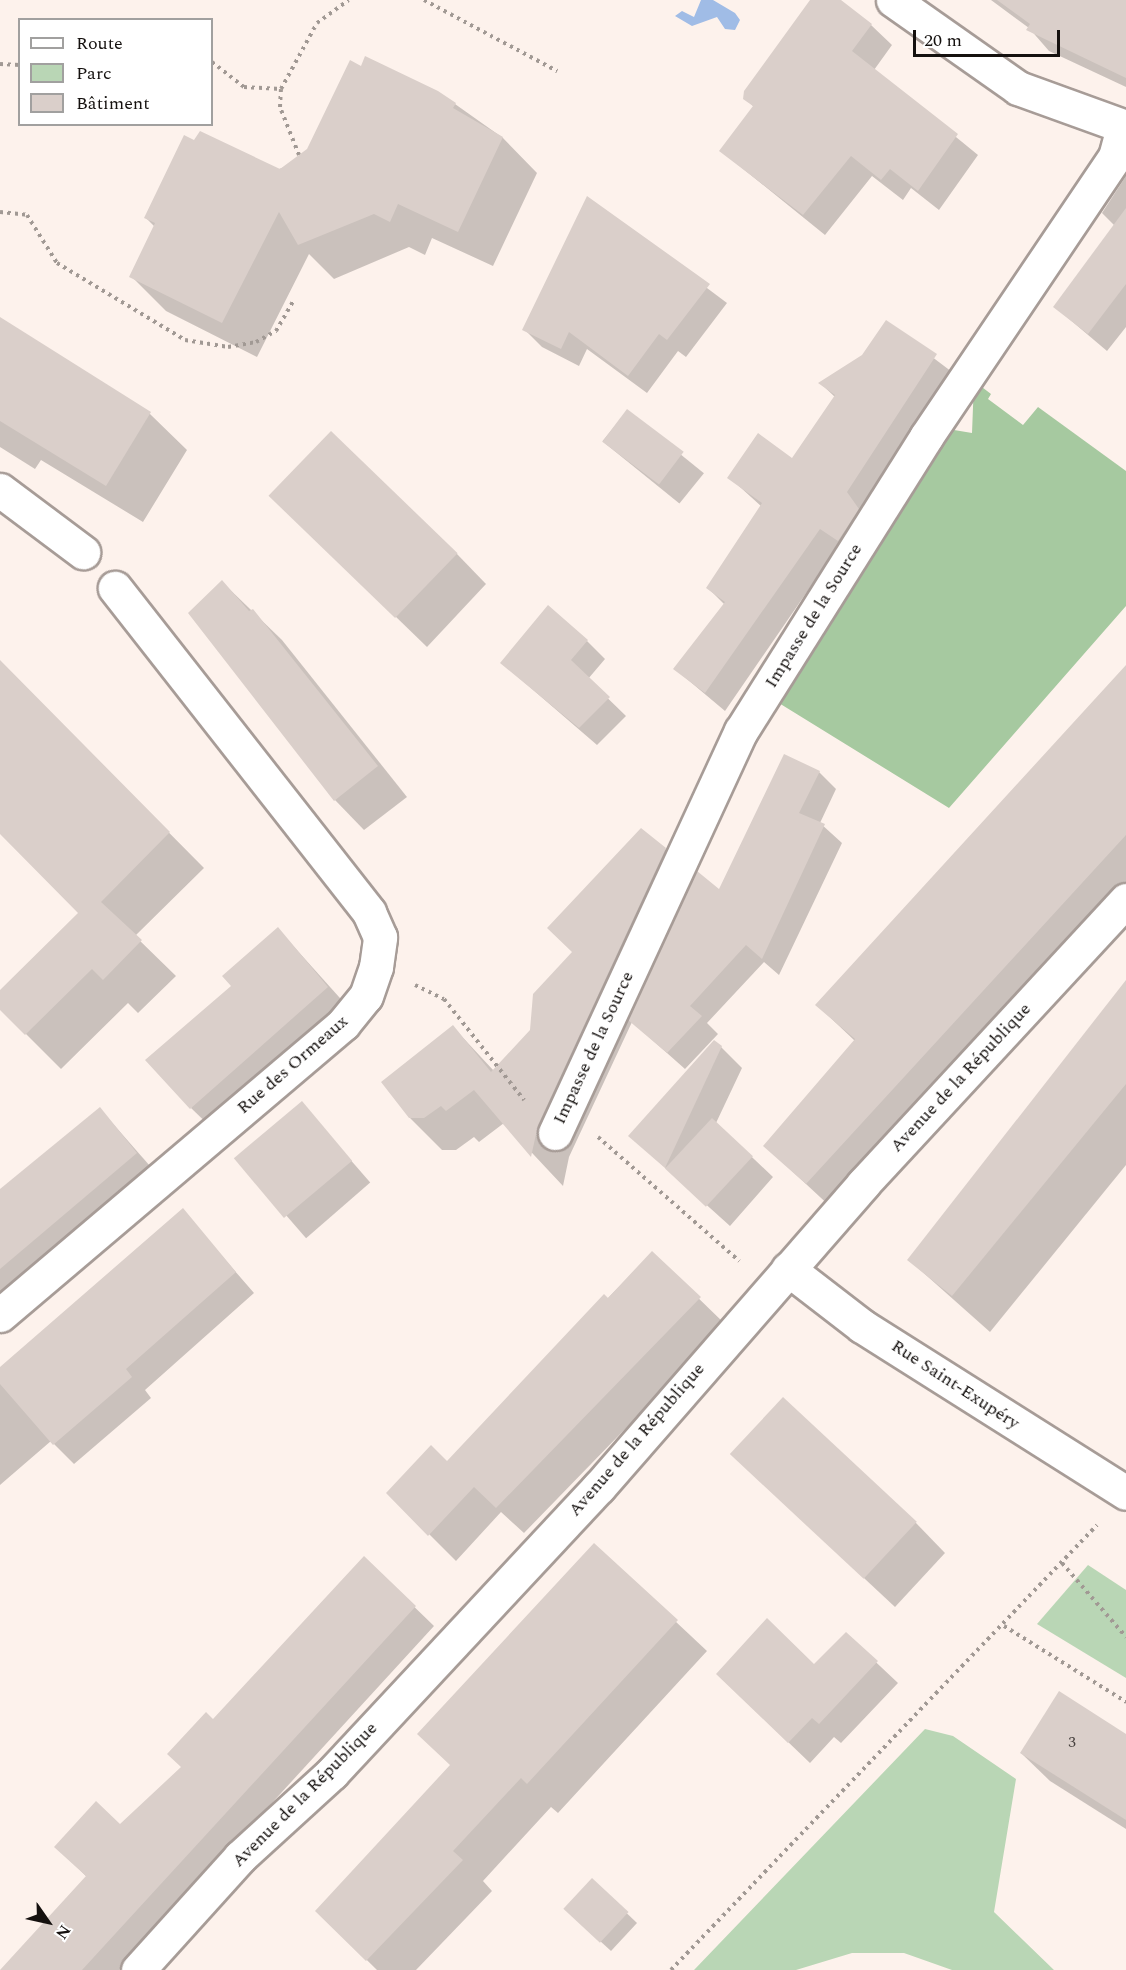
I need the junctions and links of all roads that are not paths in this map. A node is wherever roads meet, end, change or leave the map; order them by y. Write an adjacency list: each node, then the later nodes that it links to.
1 (892, 0): 2 (street)
2 (1124, 127): 7 (street, Impasse de la Source)
3 (0, 490): 4 (street)
4 (83, 552)
5 (115, 588): 9 (street, Rue des Ormeaux)
6 (1126, 900): 8 (street, Avenue de la République)
7 (562, 1119)
8 (788, 1269): 10 (street, Rue Saint-Exupéry); 11 (street, Avenue de la République)
9 (0, 1315)
10 (1126, 1493)
11 (138, 1970)

